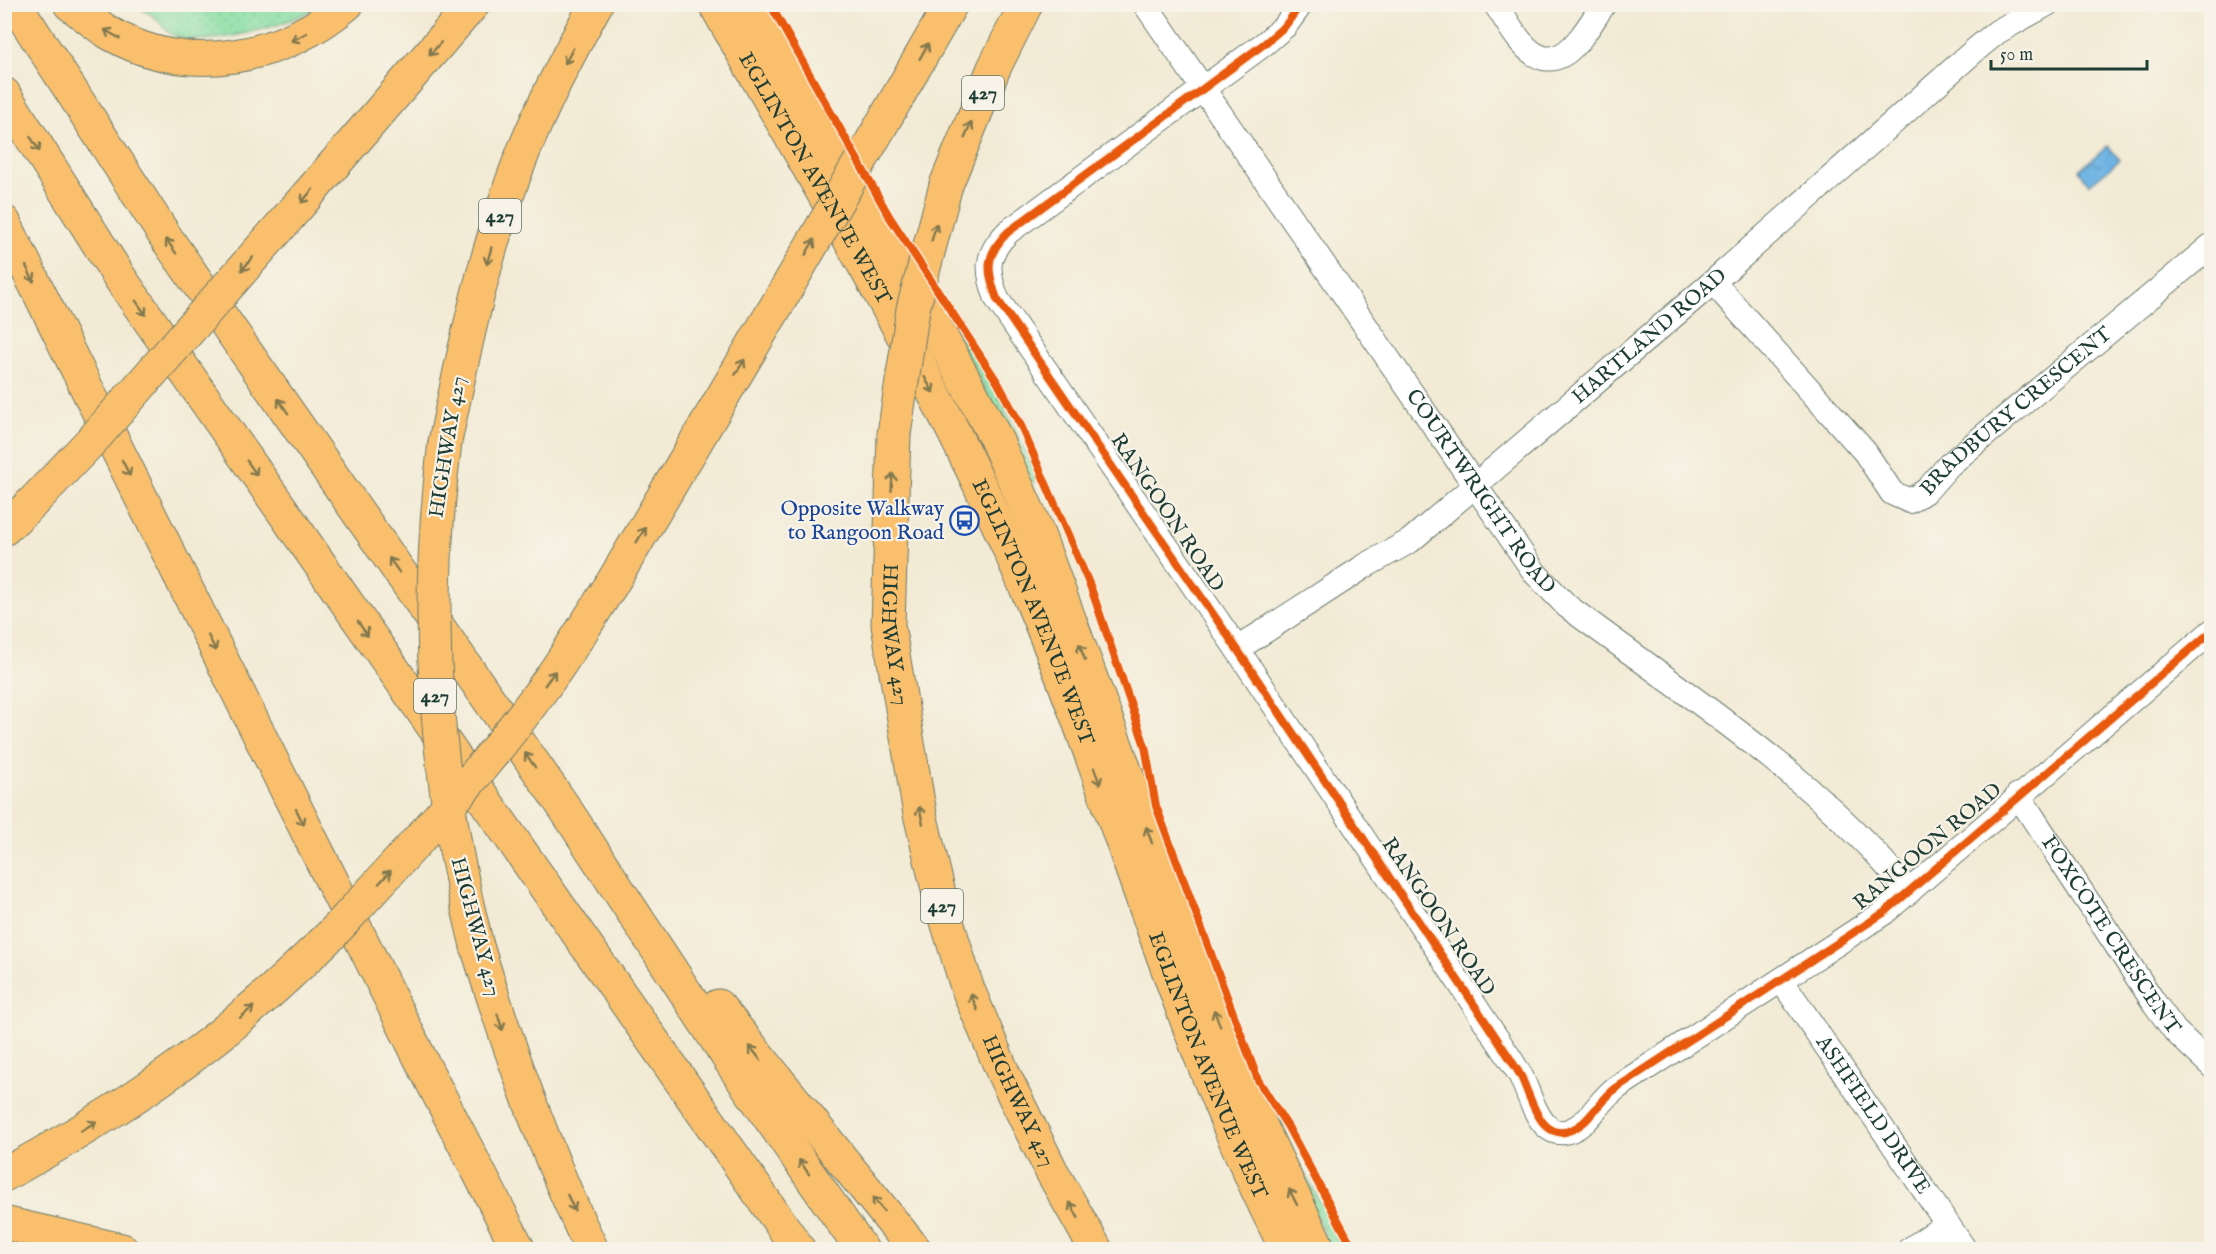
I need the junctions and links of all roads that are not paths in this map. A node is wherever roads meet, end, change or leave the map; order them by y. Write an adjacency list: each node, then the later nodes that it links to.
1 (15, 4): 25 (main road, one-way to 1)
2 (70, 4): 3 (main road, one-way to 2)
3 (347, 4)
4 (473, 4): 21 (main road, one-way to 21, bridge)
5 (596, 4): 34 (main road, HIGHWAY 427 / 427, one-way to 34, bridge)
6 (715, 4): 39 (main road, EGLINTON AVENUE WEST, one-way to 39)
7 (752, 4): 40 (main road, EGLINTON AVENUE WEST, one-way to 7)
8 (951, 4): 29 (main road, one-way to 8, bridge)
9 (1026, 4): 38 (main road, HIGHWAY 427 / 427, one-way to 9, bridge)
10 (1145, 4): 15 (street, COURTWRIGHT ROAD)
11 (1301, 4): 15 (street, RANGOON ROAD)
12 (1495, 4): 13 (street)
13 (1604, 4)
14 (2047, 4): 19 (street, HARTLAND ROAD)
15 (1205, 89): 20 (street, COURTWRIGHT ROAD); 23 (street, RANGOON ROAD)
16 (4, 94): 35 (main road, one-way to 35)
17 (4, 222): 33 (main road, one-way to 33)
18 (2211, 245): 19 (street, BRADBURY CRESCENT)
19 (1713, 282): 20 (street, HARTLAND ROAD)
20 (1473, 486): 23 (street, HARTLAND ROAD); 26 (street, COURTWRIGHT ROAD)
21 (4, 529)
22 (2211, 631): 24 (street, RANGOON ROAD)
23 (1238, 649): 27 (street, RANGOON ROAD)
24 (2018, 795): 26 (street, RANGOON ROAD); 28 (street, FOXCOTE CRESCENT)
25 (564, 807): 36 (main road, one-way to 25); 37 (main road, one-way to 25)
26 (1909, 892): 27 (street, RANGOON ROAD)
27 (1782, 981): 31 (street, ASHFIELD DRIVE)
28 (2211, 1066)
29 (4, 1175)
30 (4, 1223): 32 (main road)
31 (1946, 1225): 41 (street); 42 (street, ASHFIELD DRIVE)
32 (122, 1250)
33 (519, 1250)
34 (592, 1250)
35 (799, 1250)
36 (862, 1250)
37 (915, 1250)
38 (1096, 1250)
39 (1287, 1250)
40 (1319, 1250)
41 (1909, 1250)
42 (1965, 1250)

